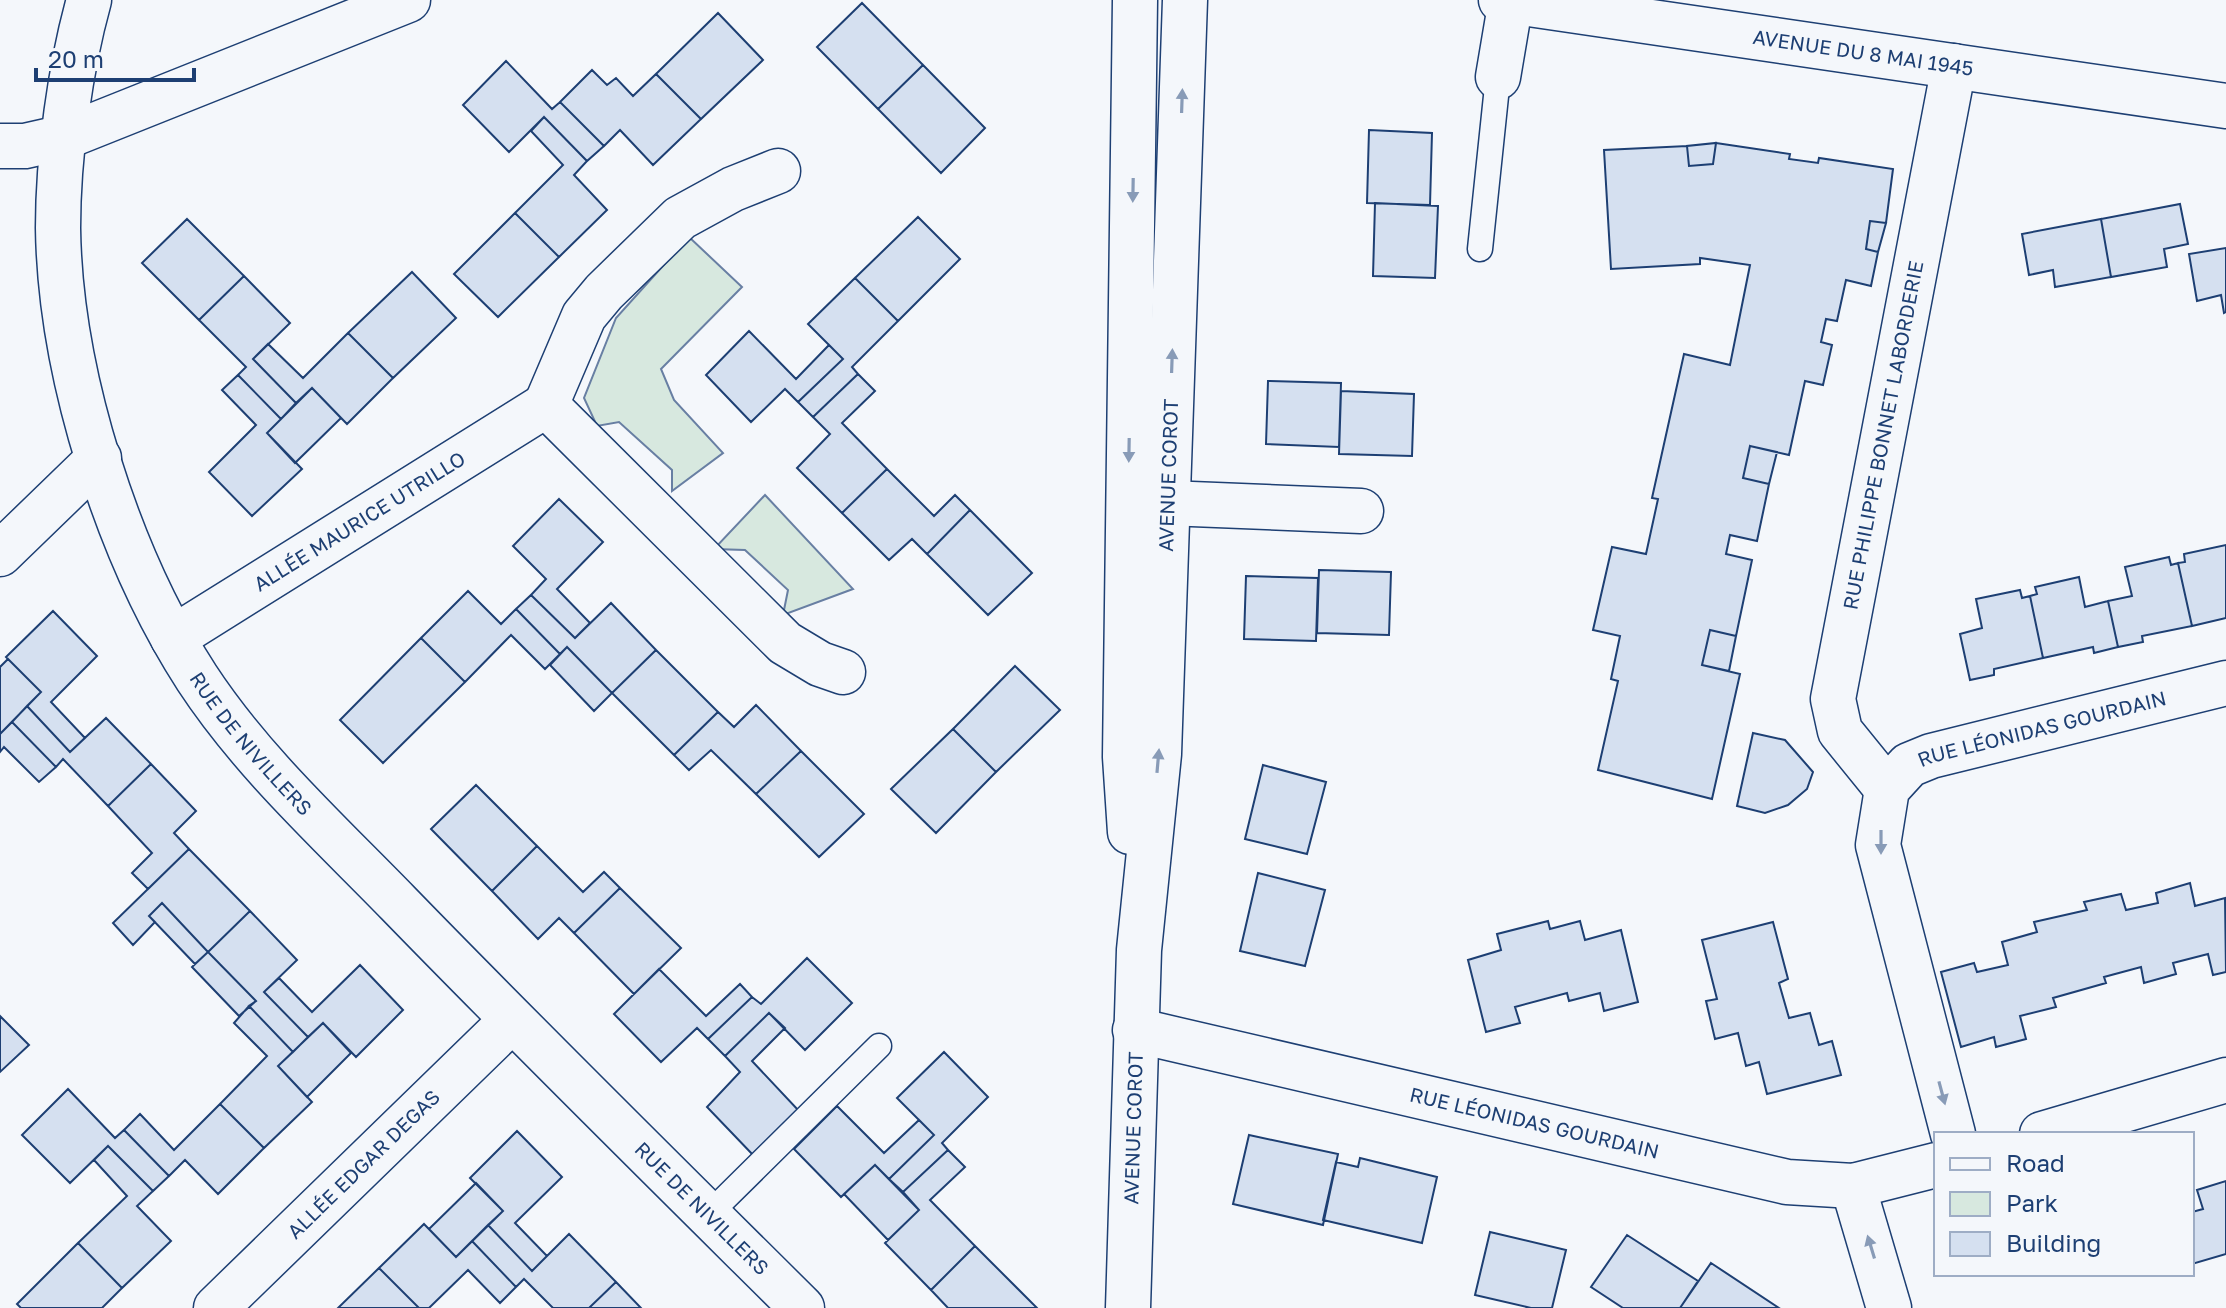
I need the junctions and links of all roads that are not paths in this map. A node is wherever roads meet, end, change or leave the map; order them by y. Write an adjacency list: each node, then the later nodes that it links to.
1 (89, 0): 9 (street, RUE DE NIVILLERS)
2 (408, 0): 9 (street)
3 (1135, 0): 22 (street, AVENUE COROT, one-way to 22)
4 (1185, 0): 15 (street, AVENUE COROT, one-way to 4)
5 (1508, 0): 6 (street, AVENUE DU 8 MAI 1945); 7 (street)
6 (1954, 66): 8 (street, AVENUE DU 8 MAI 1945); 21 (street, RUE PHILIPPE BONNET LABORDERIE)
7 (1498, 77): 12 (lane)
8 (2226, 106)
9 (65, 137): 10 (street); 14 (street, RUE DE NIVILLERS)
10 (0, 146)
11 (778, 171): 13 (street)
12 (1480, 249)
13 (546, 405): 18 (street, ALLÉE MAURICE UTRILLO); 19 (street)
14 (99, 458): 17 (street); 18 (street, RUE DE NIVILLERS)
15 (1167, 503): 16 (street); 22 (street, AVENUE COROT, one-way to 15)
16 (1361, 511)
17 (0, 554)
18 (173, 638): 23 (street, RUE DE NIVILLERS)
19 (843, 672)
20 (2226, 683): 21 (street, RUE LÉONIDAS GOURDAIN)
21 (1887, 789): 27 (street, one-way to 27)
22 (1139, 950): 24 (street, AVENUE COROT)
23 (512, 1020): 31 (street, RUE DE NIVILLERS); 32 (street, ALLÉE EDGAR DEGAS)
24 (1135, 1030): 30 (street, RUE LÉONIDAS GOURDAIN); 34 (street, AVENUE COROT)
25 (879, 1046): 31 (lane)
26 (2226, 1080): 28 (street)
27 (1952, 1132)
28 (2049, 1132)
29 (1934, 1166): 30 (street, RUE LÉONIDAS GOURDAIN)
30 (1853, 1186): 35 (street, one-way to 30)
31 (708, 1215): 33 (street, RUE DE NIVILLERS)
32 (216, 1308)
33 (802, 1308)
34 (1128, 1308)
35 (1889, 1308)

